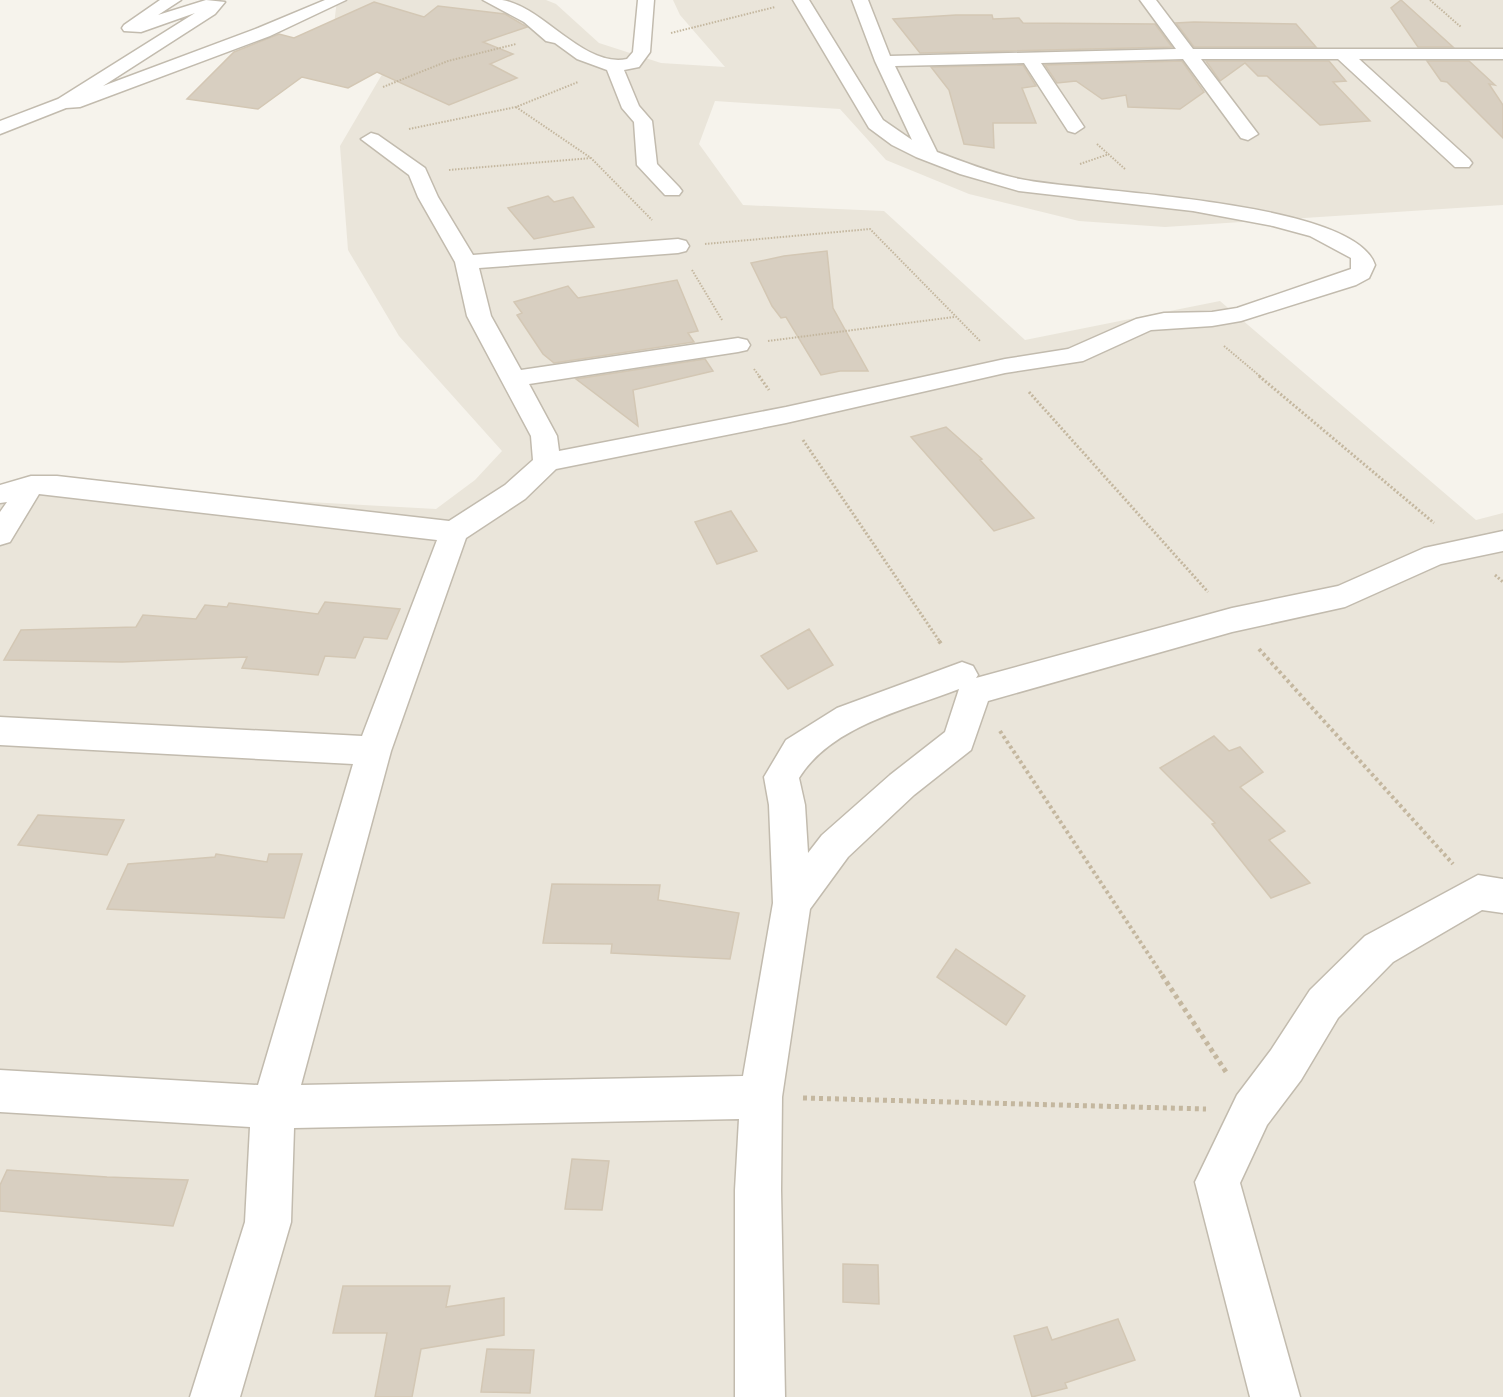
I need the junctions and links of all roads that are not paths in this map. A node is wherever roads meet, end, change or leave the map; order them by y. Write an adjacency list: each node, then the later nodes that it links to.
1 (173, 0): 14 (street)
2 (338, 0): 14 (street)
3 (491, 0): 13 (street)
4 (646, 0): 13 (street)
5 (801, 0): 19 (street)
6 (860, 0): 12 (street)
7 (1148, 0): 8 (street)
8 (1187, 54): 10 (street); 11 (street); 17 (street)
9 (1503, 54): 10 (street)
10 (1344, 55): 20 (street)
11 (1029, 57): 12 (street); 15 (street)
12 (884, 61): 19 (street)
13 (614, 67): 21 (street)
14 (64, 103): 16 (street)
15 (1075, 126)
16 (0, 128)
17 (1248, 134)
18 (371, 139): 23 (street)
19 (929, 155): 26 (street)
20 (1462, 163)
21 (672, 191)
22 (678, 246): 23 (street)
23 (466, 262): 25 (street)
24 (738, 345): 25 (street)
25 (514, 379): 26 (street)
26 (547, 462): 29 (street)
27 (31, 485): 28 (street); 29 (street); 30 (street)
28 (0, 494)
29 (454, 532): 34 (street)
30 (0, 535)
31 (1503, 541): 32 (street)
32 (968, 684): 36 (street); 36 (street)
33 (0, 731): 34 (street)
34 (375, 751): 39 (street)
35 (1503, 896): 42 (street)
36 (792, 903): 38 (street)
37 (0, 1091): 39 (street)
38 (761, 1097): 39 (street); 41 (street)
39 (273, 1107): 40 (street)
40 (214, 1397)
41 (760, 1397)
42 (1275, 1397)

